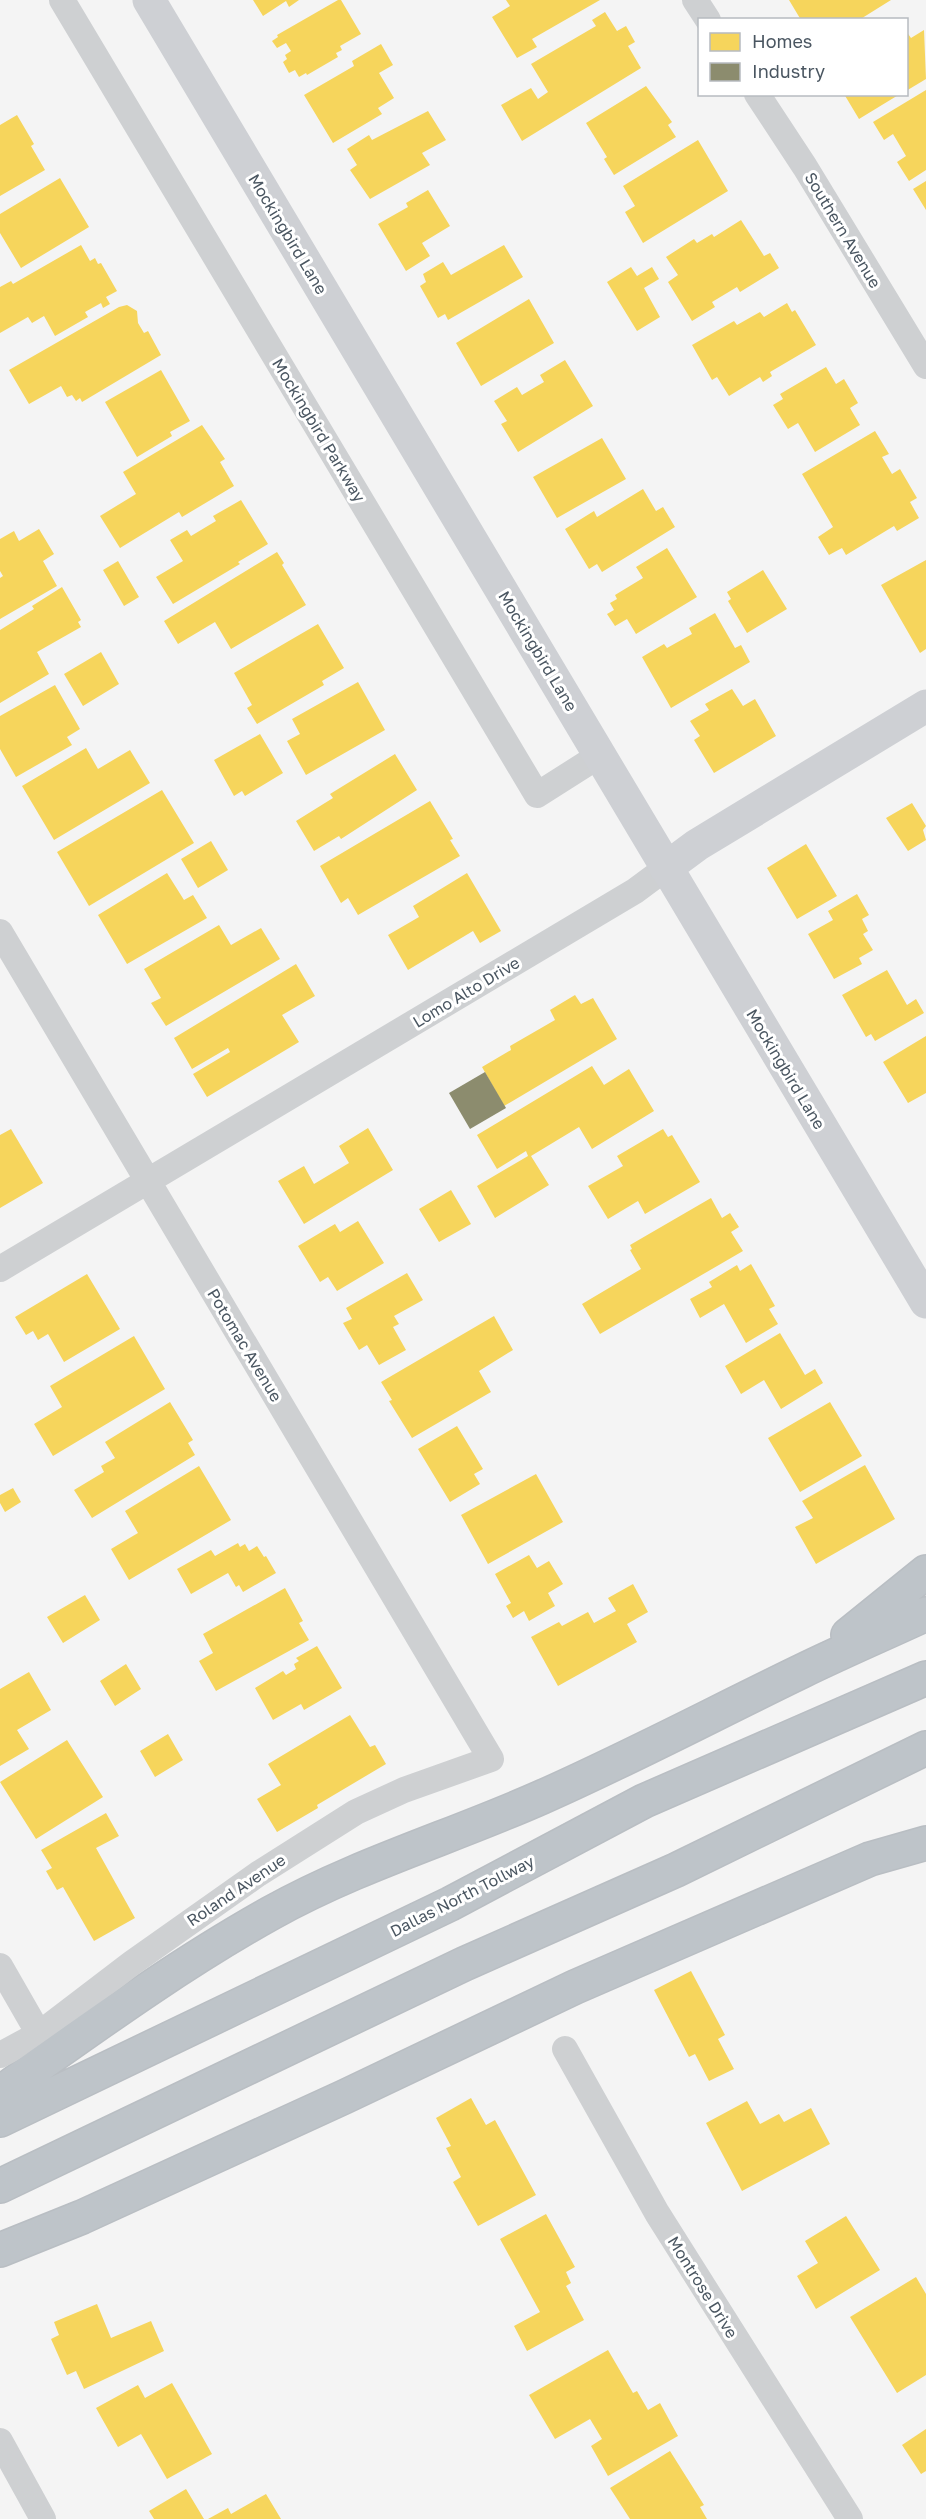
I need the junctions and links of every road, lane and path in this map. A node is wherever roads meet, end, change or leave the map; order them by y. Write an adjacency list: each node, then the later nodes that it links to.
1 (62, 0): 8 (street, Mockingbird Parkway)
2 (149, 0): 8 (main road, Mockingbird Lane)
3 (695, 0): 4 (street)
4 (707, 18)
5 (758, 96): 6 (street, Southern Avenue)
6 (926, 366)
7 (926, 706): 9 (main road, Lomo Alto Drive)
8 (600, 755): 9 (main road, Mockingbird Lane)
9 (666, 868): 11 (street, Lomo Alto Drive); 13 (main road, Mockingbird Lane)
10 (0, 932): 11 (street, Potomac Avenue)
11 (148, 1182): 12 (street, Lomo Alto Drive); 19 (street, Potomac Avenue)
12 (0, 1269)
13 (926, 1302)
14 (926, 1572): 16 (highway)
15 (926, 1614): 16 (highway)
16 (804, 1670): 25 (highway)
17 (926, 1678): 26 (highway, Dallas North Tollway)
18 (926, 1748): 27 (highway)
19 (491, 1759): 22 (street, Roland Avenue)
20 (926, 1843): 28 (highway)
21 (0, 1966): 22 (street)
22 (39, 2034): 24 (street, Roland Avenue)
23 (565, 2049): 31 (street, Montrose Drive)
24 (0, 2055)
25 (0, 2093)
26 (0, 2120)
27 (0, 2186)
28 (0, 2250)
29 (0, 2441): 30 (street)
30 (43, 2519)
31 (850, 2519)

